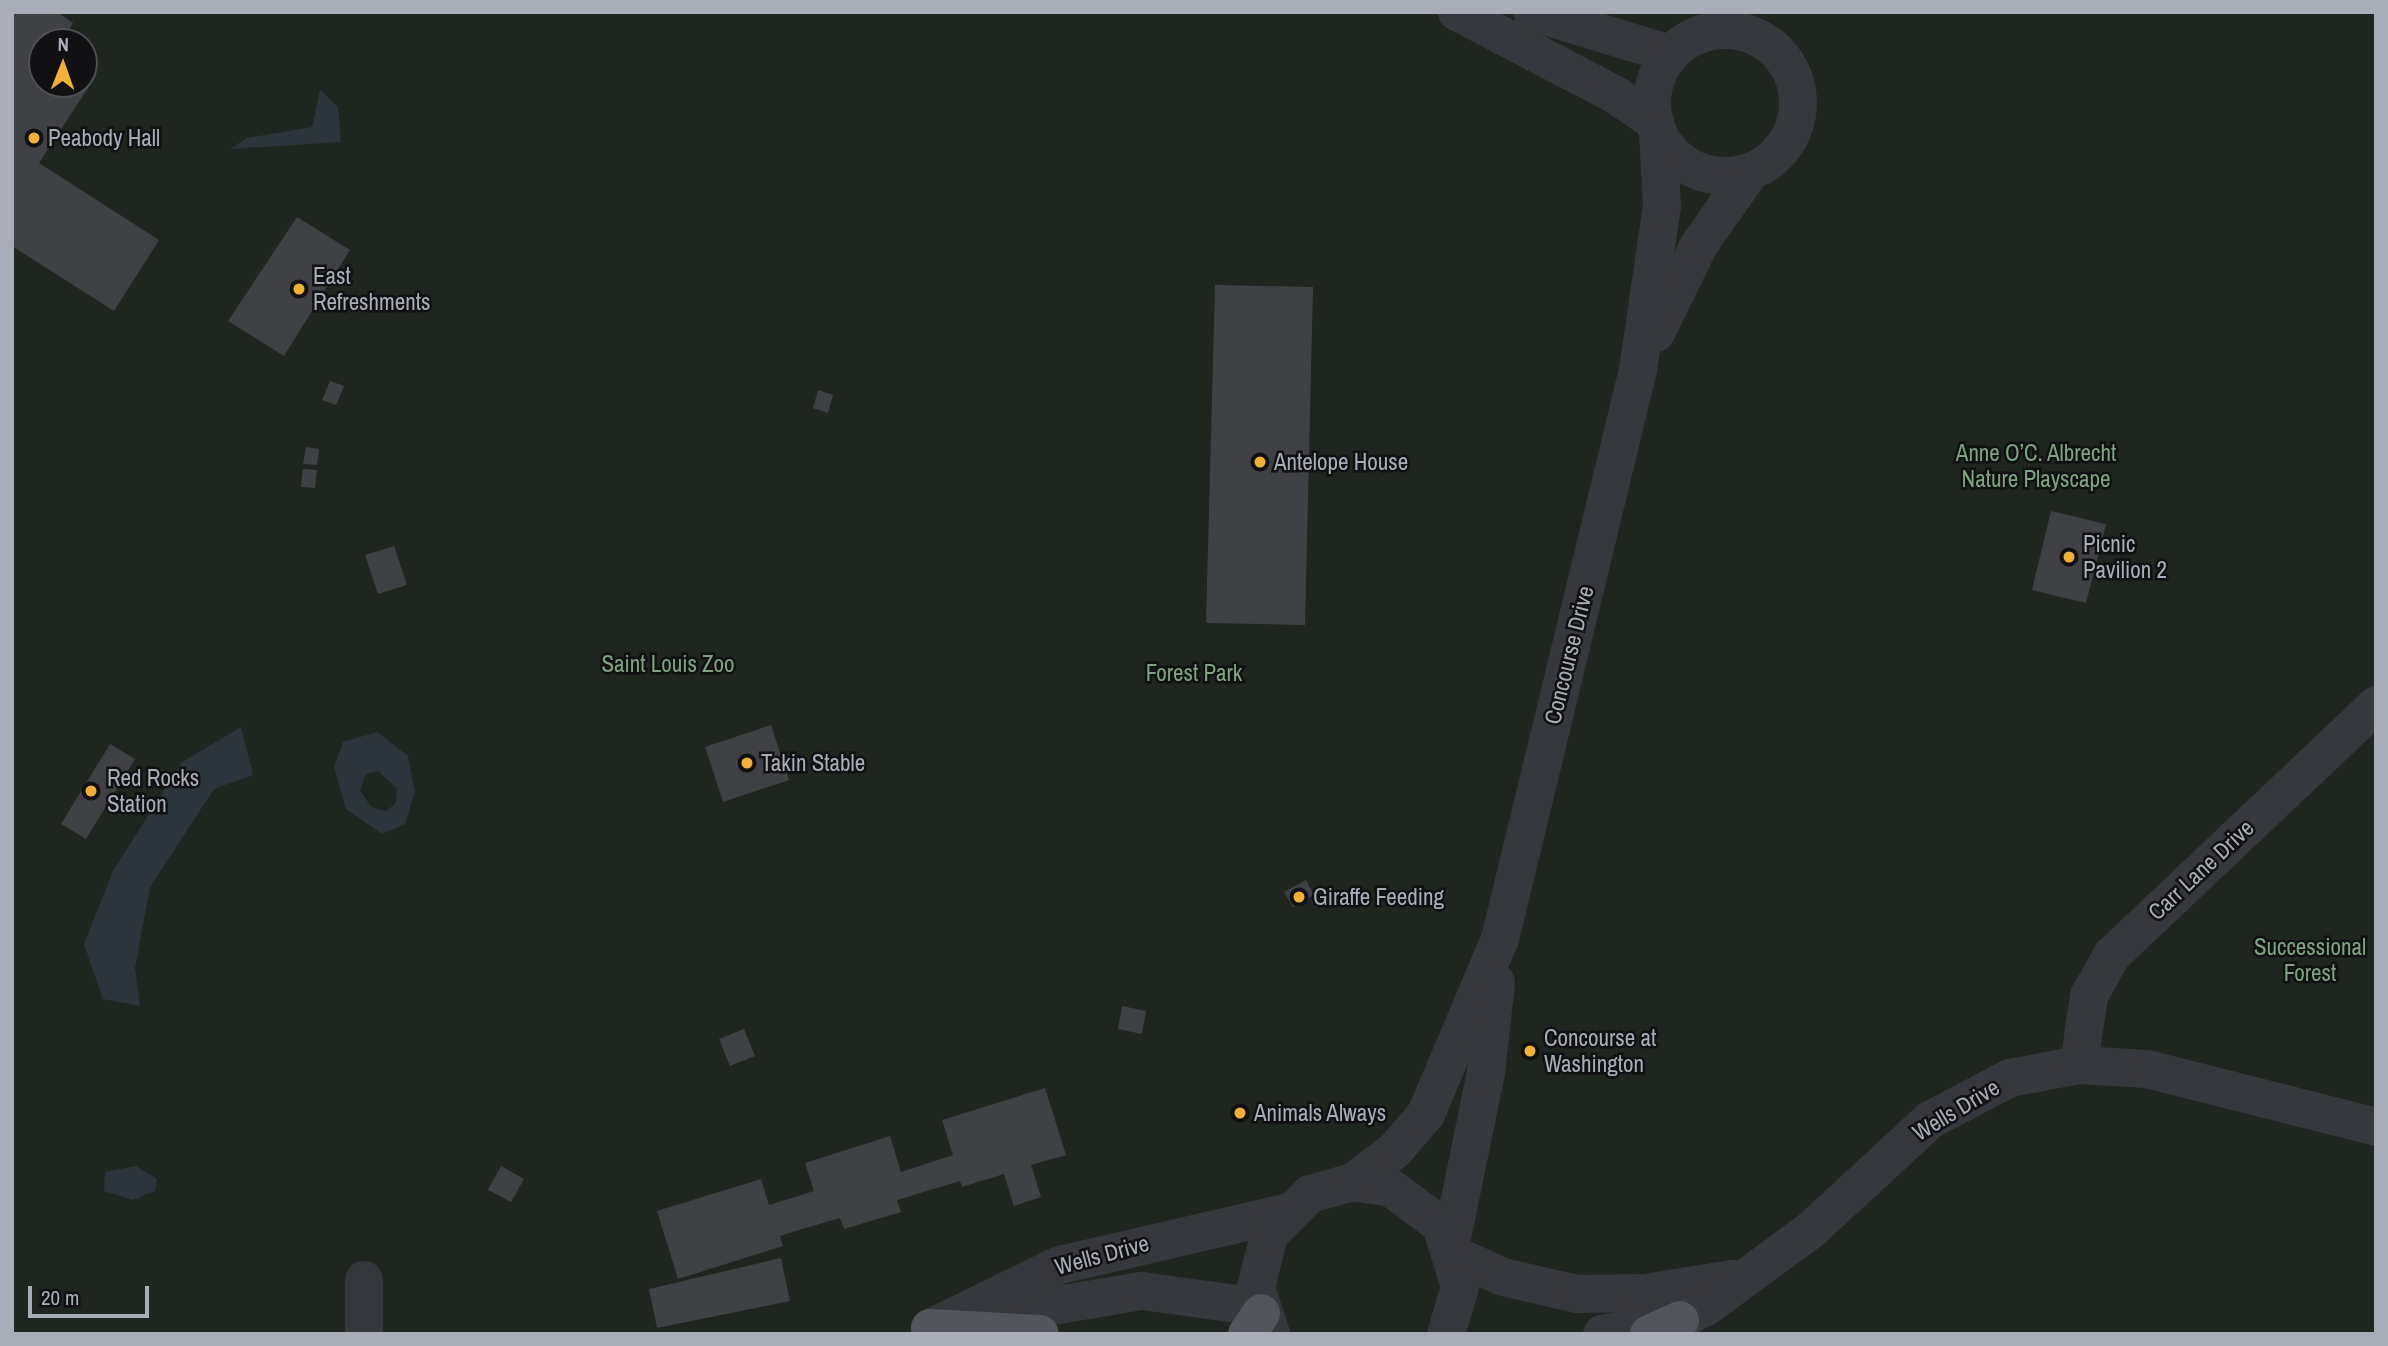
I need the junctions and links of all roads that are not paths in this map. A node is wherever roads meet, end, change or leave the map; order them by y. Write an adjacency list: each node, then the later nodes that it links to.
1 (1457, 12): 6 (street)
2 (1532, 12): 4 (street)
3 (1760, 12): 5 (street)
4 (1681, 37): 5 (street); 6 (street)
5 (1779, 53): 7 (street)
6 (1657, 127): 7 (street); 8 (street, Concourse Drive)
7 (1750, 172): 8 (street, Concourse Drive)
8 (1638, 370): 10 (street, Concourse Drive)
9 (2376, 705): 11 (street, Carr Lane Drive)
10 (1500, 939): 13 (street, Concourse Drive); 15 (street, Concourse Drive)
11 (2079, 1065): 12 (street, Wells Drive); 16 (street, Wells Drive)
12 (2376, 1127)
13 (1353, 1182): 14 (street); 15 (street)
14 (1285, 1213): 18 (street); 20 (street, Wells Drive)
15 (1453, 1249): 16 (street, Wells Drive); 23 (street, Concourse Drive)
16 (1745, 1276): 19 (street, Wells Drive)
17 (363, 1280): 21 (street)
18 (1259, 1322): 20 (street, Wells Drive)
19 (1665, 1327): 24 (street, Wells Drive)
20 (920, 1331): 22 (main road)
21 (364, 1334)
22 (1040, 1334)
23 (1446, 1334)
24 (1602, 1334)

